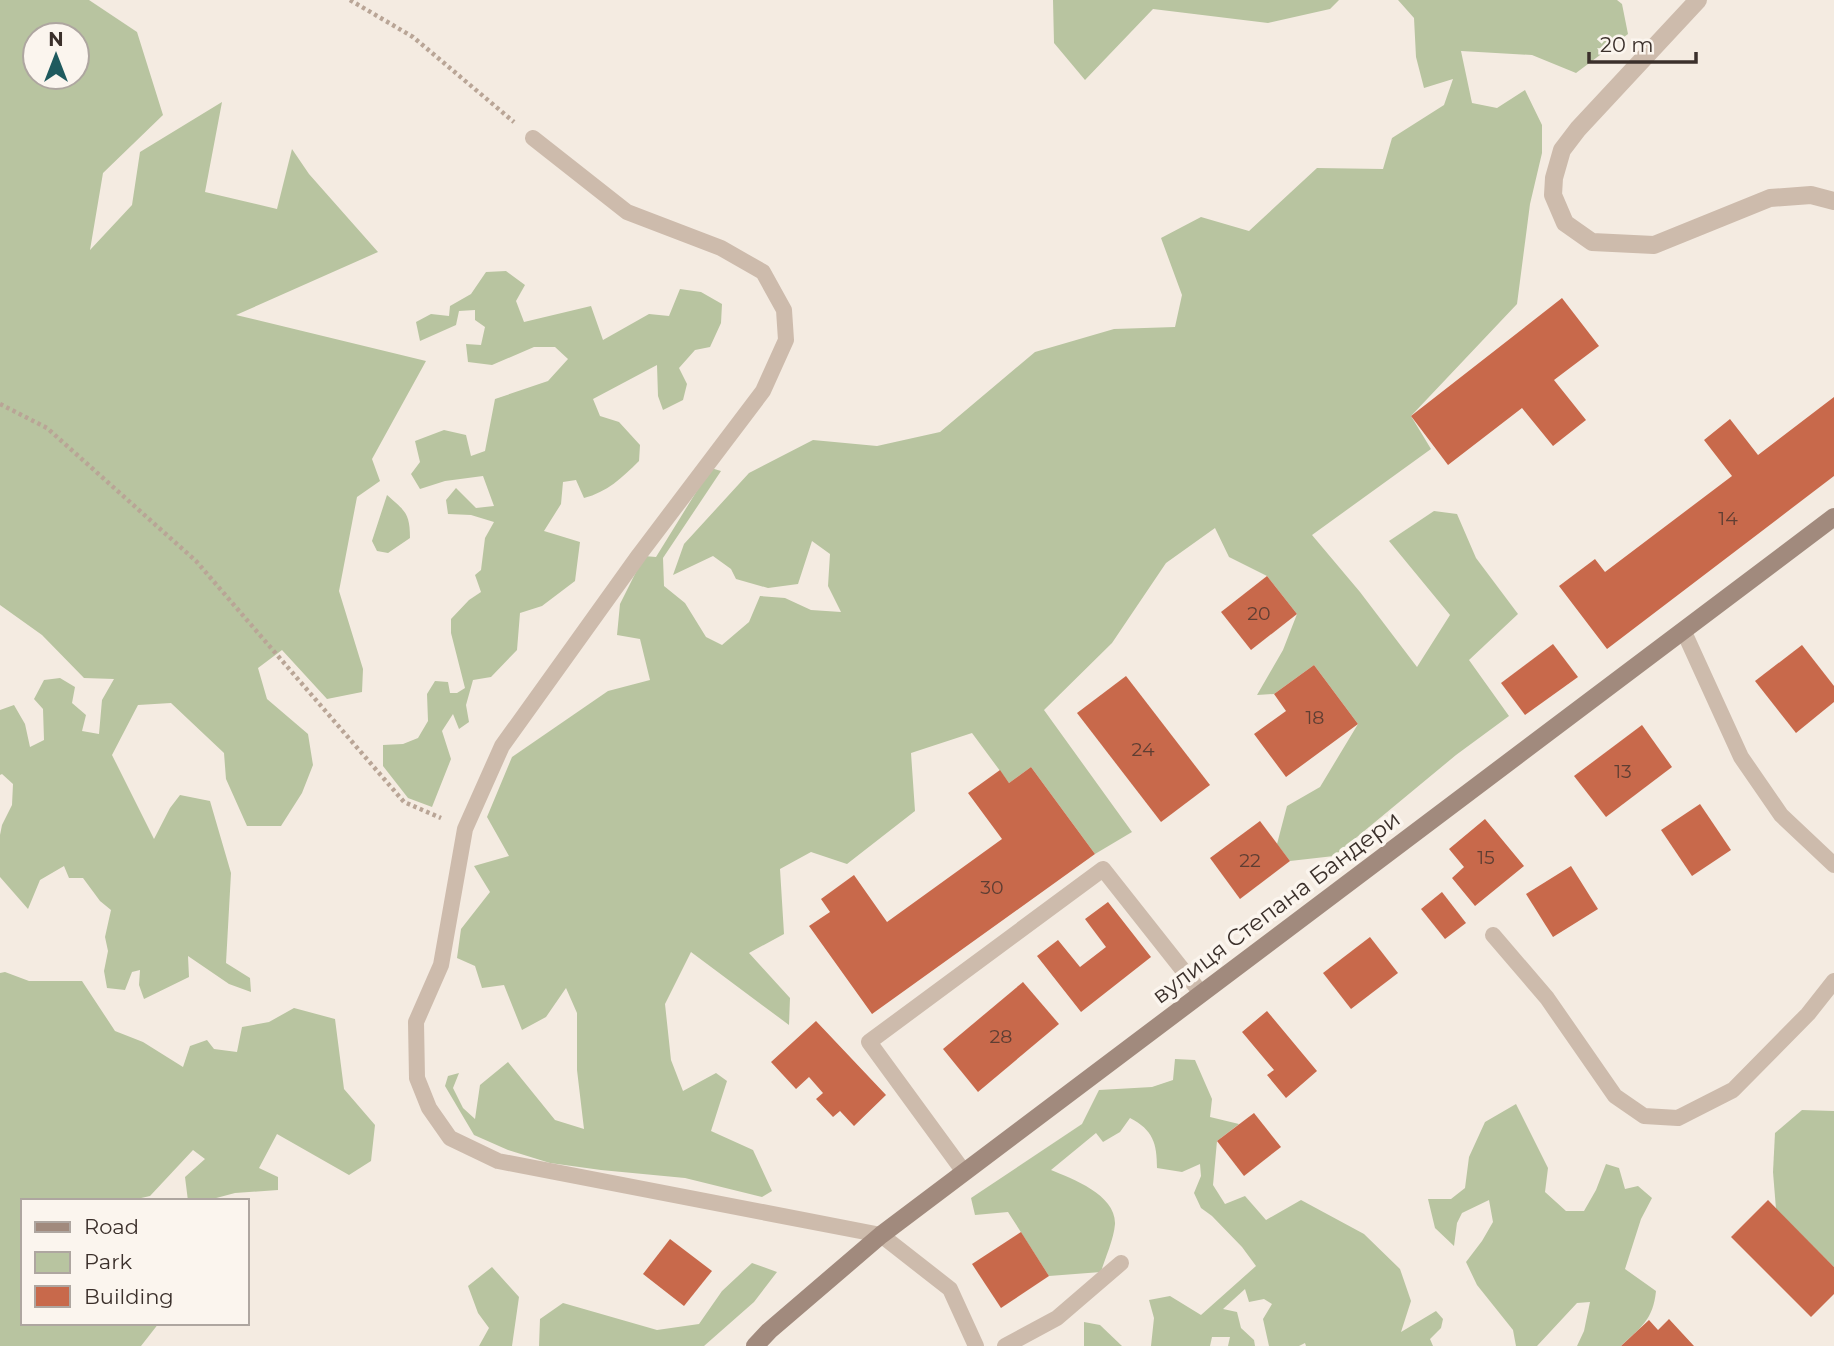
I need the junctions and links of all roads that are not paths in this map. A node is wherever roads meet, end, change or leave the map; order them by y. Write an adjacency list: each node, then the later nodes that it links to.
1 (1698, 0): 3 (street)
2 (533, 138): 11 (lane)
3 (1834, 201)
4 (1834, 517): 5 (main road, вулиця Степана Бандери)
5 (1684, 632): 6 (lane); 9 (main road, вулиця Степана Бандери)
6 (1834, 864)
7 (1493, 935): 8 (lane)
8 (1834, 981)
9 (1201, 993): 10 (main road, вулиця Степана Бандери); 10 (lane)
10 (964, 1172): 11 (main road, вулиця Степана Бандери)
11 (881, 1235): 13 (main road, вулиця Степана Бандери); 14 (lane)
12 (1121, 1263): 15 (lane)
13 (755, 1346)
14 (976, 1346)
15 (1005, 1346)

